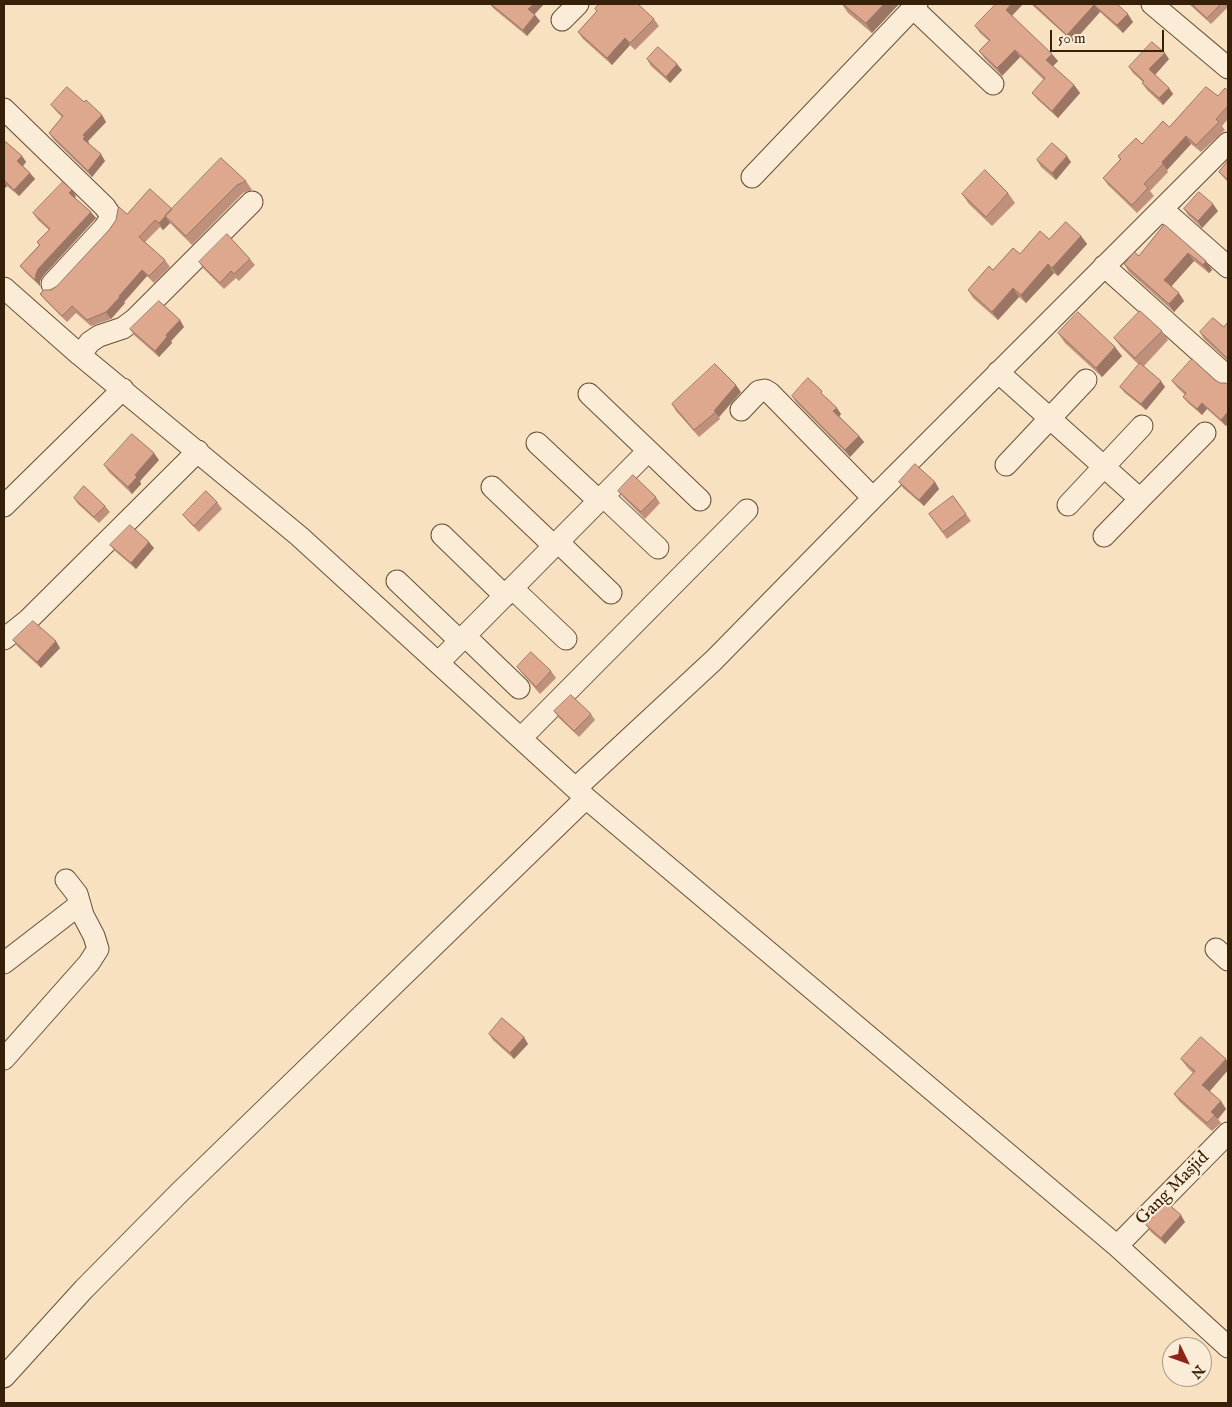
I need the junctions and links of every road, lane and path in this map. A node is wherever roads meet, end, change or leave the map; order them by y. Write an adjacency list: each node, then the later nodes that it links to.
1 (578, 4): 4 (street)
2 (1154, 4): 5 (street)
3 (915, 6): 6 (street); 9 (street)
4 (562, 20)
5 (1228, 68)
6 (992, 84)
7 (4, 109): 14 (street)
8 (1228, 143): 11 (street)
9 (752, 177)
10 (252, 202): 16 (street)
11 (1162, 209): 12 (street); 13 (street)
12 (1104, 266): 17 (street); 18 (street)
13 (1228, 267)
14 (52, 284)
15 (4, 288): 16 (street)
16 (80, 355): 20 (street)
17 (998, 372): 23 (street); 32 (street)
18 (1228, 377)
19 (1086, 380): 23 (street)
20 (123, 389): 27 (street); 37 (street)
21 (589, 394): 28 (street)
22 (741, 410): 32 (street)
23 (1050, 419): 29 (street); 30 (street)
24 (1142, 426): 30 (street)
25 (1205, 433): 34 (street)
26 (537, 443): 33 (street)
27 (198, 451): 47 (street); 49 (street)
28 (648, 451): 33 (street); 35 (street)
29 (1006, 465)
30 (1104, 467): 34 (street); 36 (street)
31 (492, 487): 41 (street)
32 (873, 498): 52 (street)
33 (601, 499): 41 (street); 42 (street)
34 (1140, 499): 40 (street)
35 (700, 500)
36 (1068, 505)
37 (4, 506)
38 (747, 510): 51 (street)
39 (442, 536): 44 (street)
40 (1104, 536)
41 (556, 544): 44 (street); 45 (street)
42 (658, 548)
43 (397, 581): 46 (street)
44 (508, 592): 46 (street); 48 (street)
45 (611, 593)
46 (462, 638): 49 (street); 50 (street)
47 (4, 639)
48 (566, 639)
49 (438, 663): 51 (street)
50 (519, 688)
51 (520, 738): 52 (street)
52 (581, 793): 58 (street); 60 (street)
53 (66, 880): 54 (street)
54 (79, 905): 55 (street); 56 (street)
55 (4, 963)
56 (4, 1058)
57 (1228, 1134): 58 (street, Gang Masjid)
58 (1119, 1244): 59 (street)
59 (1228, 1347)
60 (4, 1377)

